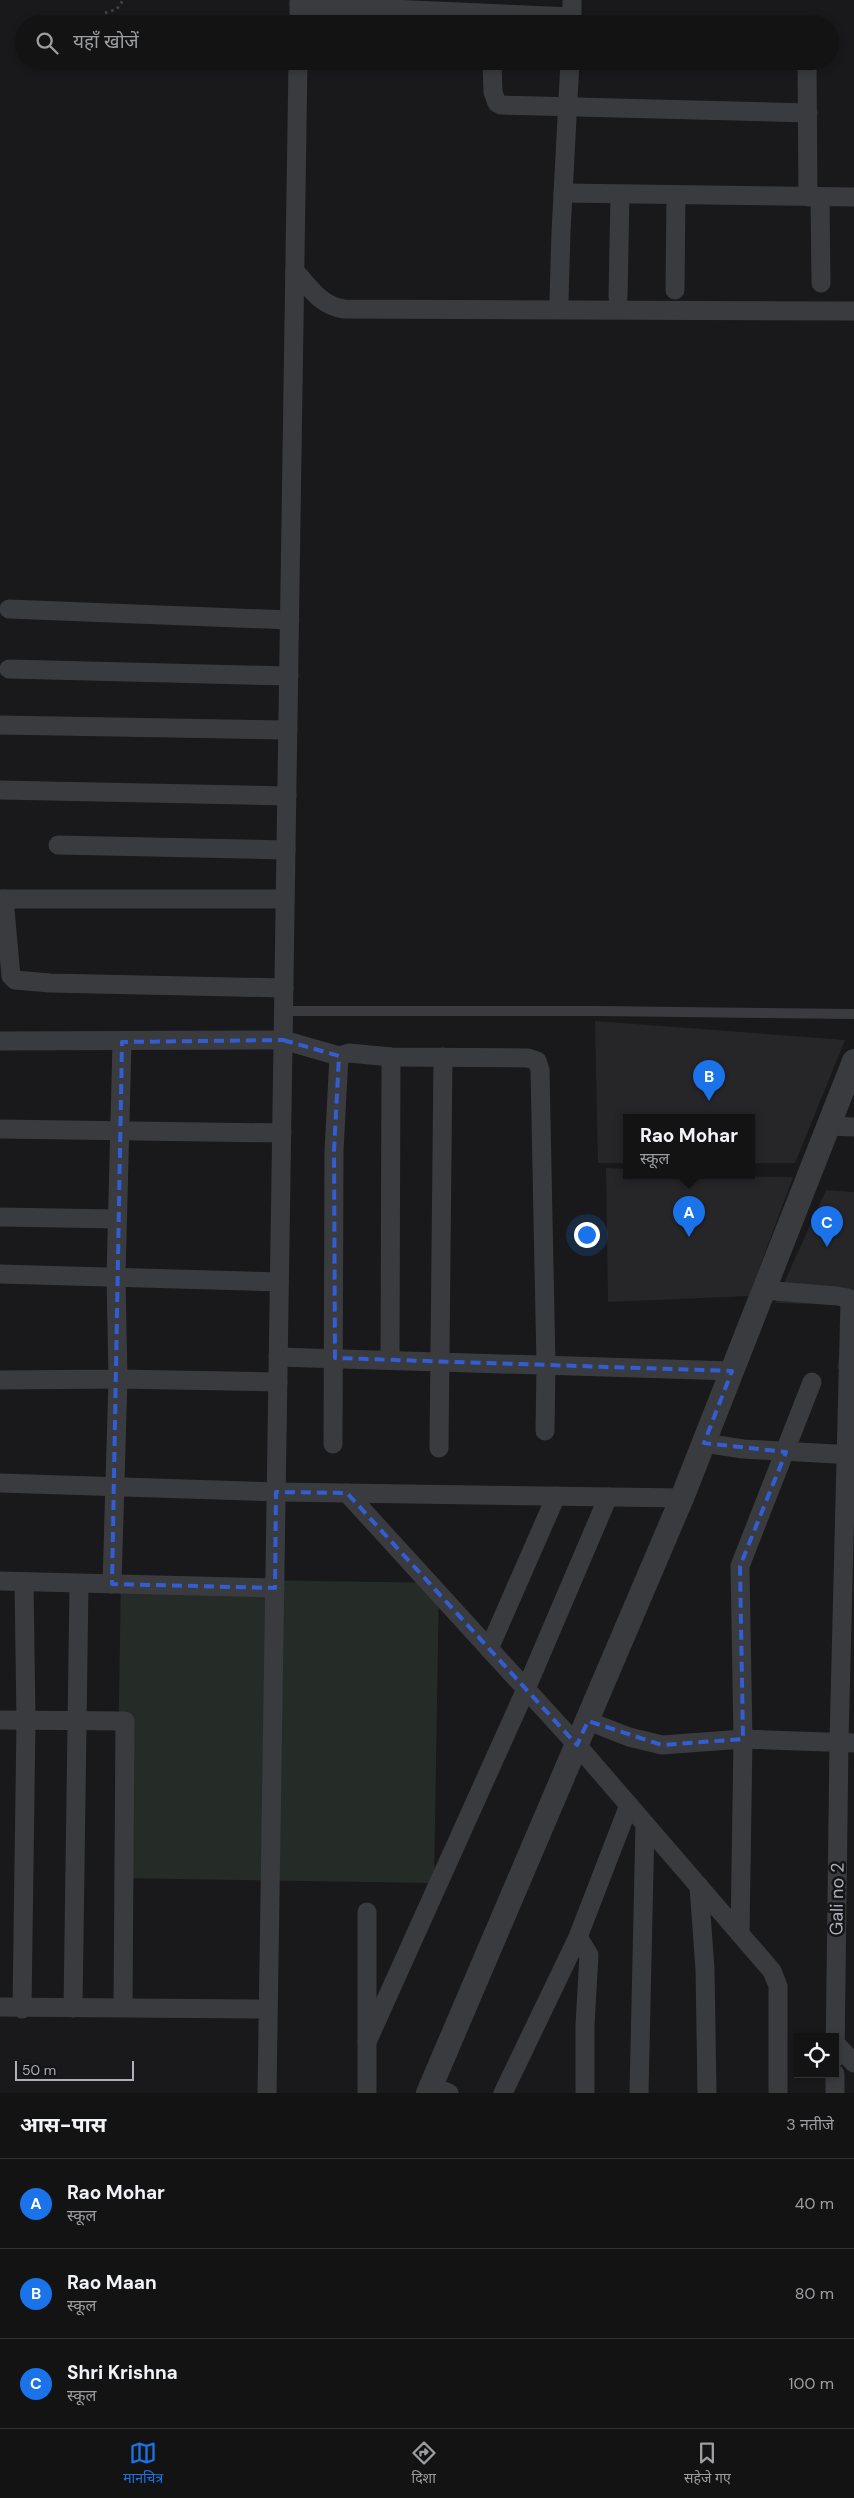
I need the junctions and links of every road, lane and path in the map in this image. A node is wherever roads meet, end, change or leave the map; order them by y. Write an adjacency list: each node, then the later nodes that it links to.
1 (123, 0): 4 (path)
2 (299, 2): 3 (street); 6 (street)
3 (416, 5): 7 (street)
4 (105, 13)
5 (572, 14): 8 (street)
6 (299, 15)
7 (470, 15)
8 (556, 15)
9 (298, 70): 20 (street)
10 (492, 70): 13 (street)
11 (569, 70): 13 (street)
12 (807, 70): 14 (street)
13 (566, 108): 14 (street); 15 (street)
14 (808, 113): 18 (street)
15 (562, 193): 16 (street); 24 (street)
16 (620, 194): 17 (street); 23 (street)
17 (676, 195): 18 (street); 22 (street)
18 (814, 197): 19 (street); 21 (street)
19 (854, 198)
20 (295, 271): 25 (street); 27 (street)
21 (821, 284)
22 (676, 290)
23 (618, 297)
24 (559, 301)
25 (854, 311)
26 (9, 609): 27 (street)
27 (290, 620): 29 (street)
28 (9, 669): 29 (street)
29 (289, 676): 31 (street)
30 (0, 725): 31 (street)
31 (288, 730): 33 (street)
32 (0, 790): 33 (street)
33 (287, 796): 35 (street)
34 (58, 845): 35 (street)
35 (286, 850): 37 (street)
36 (2, 899): 37 (street); 38 (street)
37 (286, 899): 39 (street)
38 (5, 962): 39 (street)
39 (284, 988): 40 (street)
40 (284, 1011): 41 (lane); 42 (street)
41 (854, 1014)
42 (283, 1040): 44 (street); 45 (street); 53 (street)
43 (0, 1041): 44 (street)
44 (122, 1042): 52 (street)
45 (339, 1056): 46 (street); 61 (street)
46 (391, 1057): 47 (street); 62 (street)
47 (443, 1057): 63 (street); 64 (street)
48 (854, 1061): 49 (street)
49 (828, 1126): 50 (street); 59 (street)
50 (854, 1127)
51 (0, 1129): 52 (street)
52 (120, 1130): 53 (street); 55 (street)
53 (282, 1134): 58 (street)
54 (0, 1217): 55 (street)
55 (117, 1219): 57 (street)
56 (0, 1274): 57 (street)
57 (116, 1277): 58 (street); 66 (street)
58 (279, 1282): 60 (street)
59 (763, 1290): 65 (street); 75 (street)
60 (278, 1357): 61 (street); 68 (street)
61 (335, 1358): 62 (street); 72 (street)
62 (390, 1360): 63 (street)
63 (441, 1362): 64 (street); 73 (street)
64 (546, 1365): 65 (street); 70 (street)
65 (732, 1371): 71 (street)
66 (118, 1379): 67 (street); 68 (street); 77 (street)
67 (0, 1380)
68 (278, 1382): 78 (street)
69 (812, 1382): 74 (street)
70 (545, 1431)
71 (704, 1443): 74 (street); 82 (street)
72 (333, 1444)
73 (439, 1448)
74 (786, 1452): 75 (street); 94 (street)
75 (851, 1456): 95 (street)
76 (0, 1483): 77 (street)
77 (113, 1487): 78 (street); 86 (street)
78 (276, 1492): 79 (street); 87 (street)
79 (346, 1493): 80 (street); 88 (street)
80 (556, 1496): 81 (street); 88 (street)
81 (608, 1497): 82 (street); 89 (street)
82 (682, 1498): 92 (street)
83 (0, 1581): 84 (street)
84 (24, 1582): 85 (street); 93 (street)
85 (79, 1584): 86 (street); 91 (street)
86 (112, 1584): 87 (street)
87 (275, 1588): 107 (street)
88 (489, 1649): 89 (street)
89 (526, 1689): 96 (street); 109 (street)
90 (0, 1720): 93 (street)
91 (77, 1720): 93 (street); 104 (street); 105 (street)
92 (588, 1720): 94 (street); 96 (street)
93 (26, 1721): 106 (street)
94 (744, 1739): 95 (street); 101 (street)
95 (846, 1742): 108 (street, Gali no 2)
96 (577, 1745): 97 (street); 113 (street)
97 (629, 1805): 98 (street); 102 (street)
98 (645, 1824): 99 (street); 118 (street)
99 (699, 1886): 101 (street); 119 (street)
100 (367, 1912): 109 (street)
101 (740, 1934): 120 (street)
102 (578, 1936): 116 (street); 117 (street)
103 (0, 2007): 106 (street)
104 (123, 2007): 105 (street); 107 (street)
105 (73, 2008): 106 (street)
106 (22, 2009)
107 (268, 2009): 114 (street)
108 (836, 2033)
109 (367, 2042): 115 (street)
110 (839, 2047): 111 (street)
111 (854, 2064)
112 (835, 2078): 121 (street)
113 (436, 2091)
114 (267, 2093)
115 (367, 2093)
116 (503, 2093)
117 (586, 2093)
118 (639, 2093)
119 (707, 2093)
120 (778, 2093)
121 (835, 2093)

